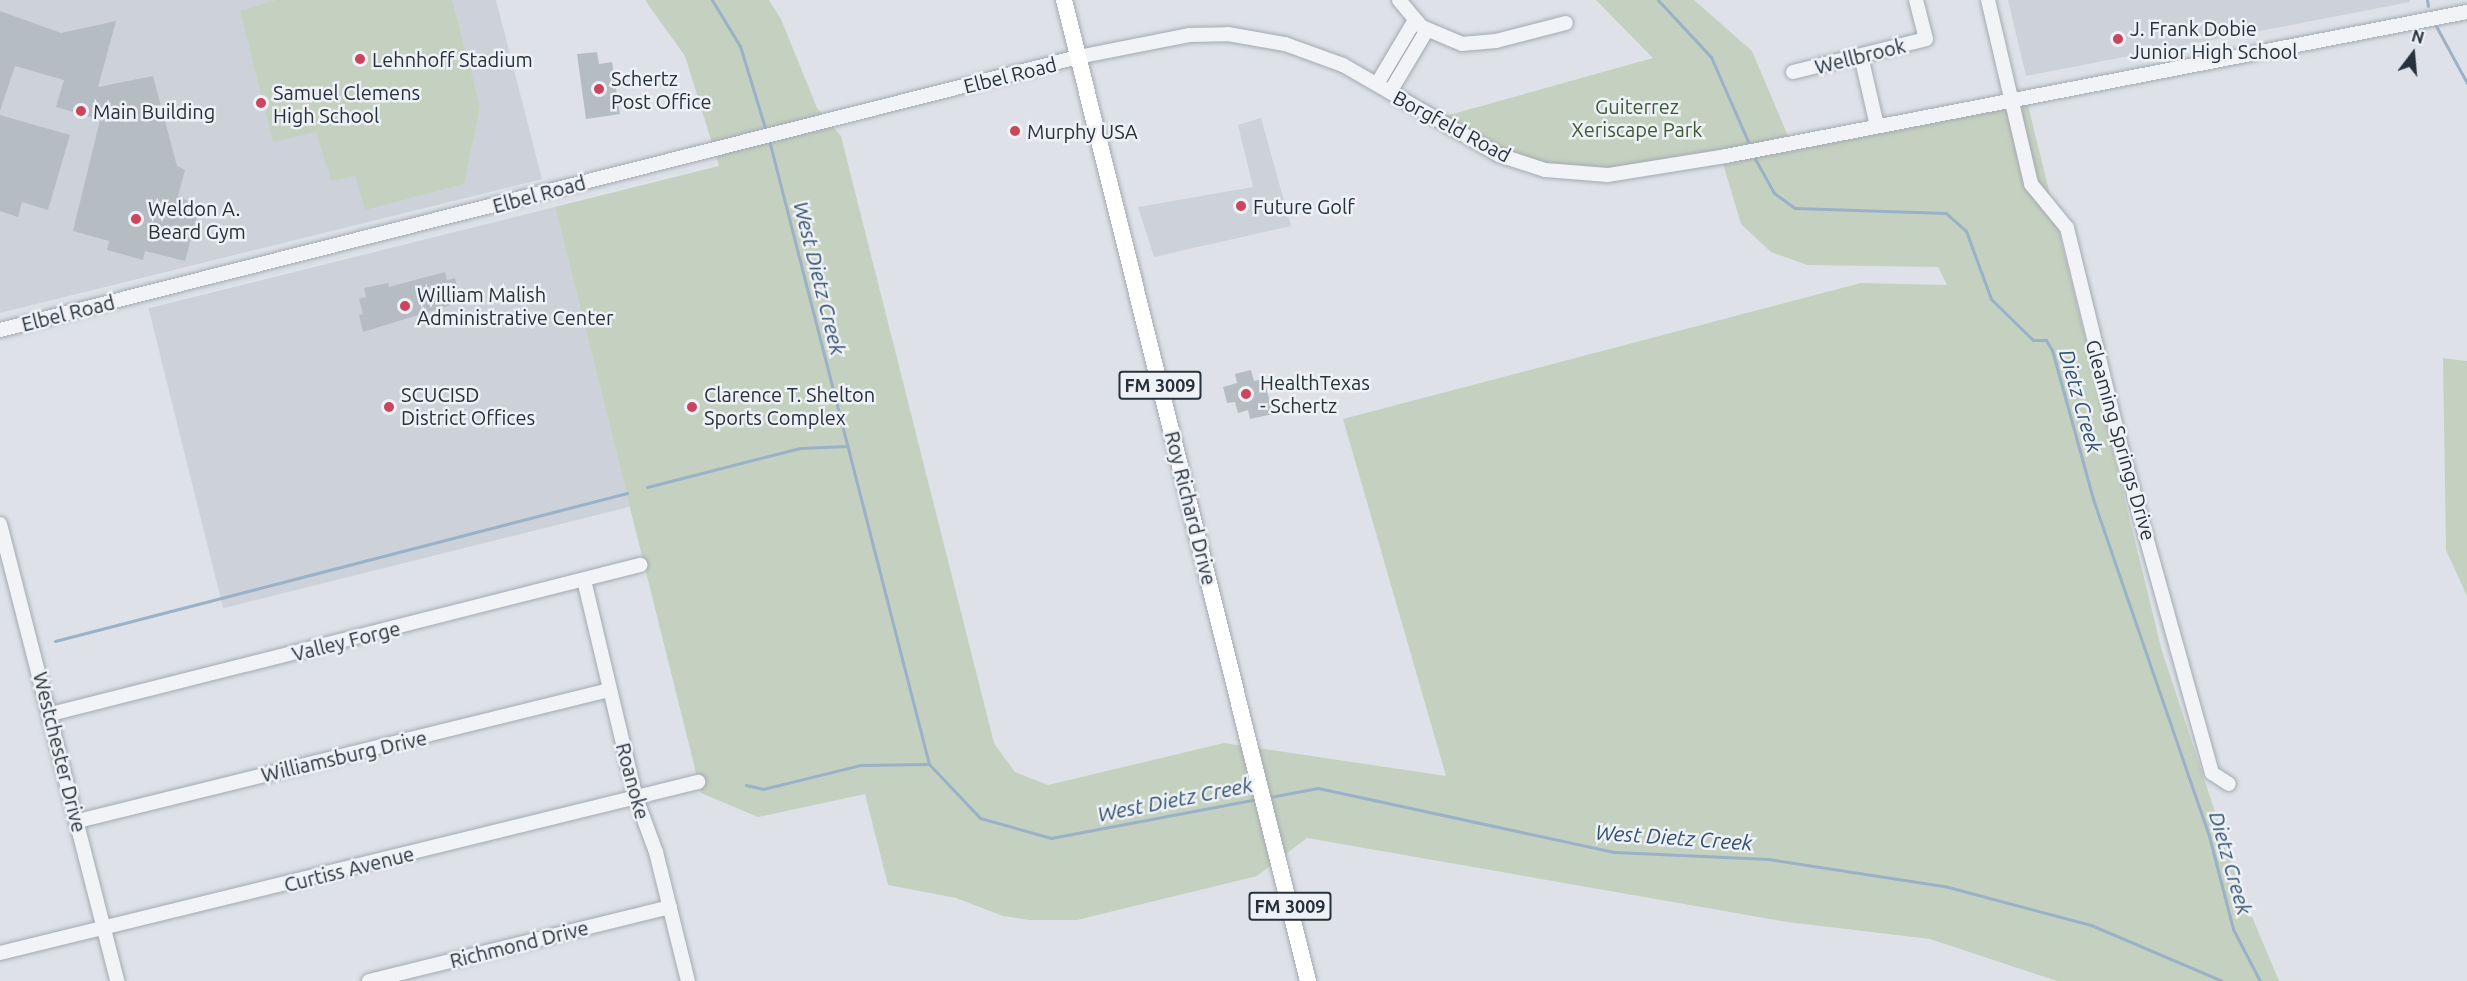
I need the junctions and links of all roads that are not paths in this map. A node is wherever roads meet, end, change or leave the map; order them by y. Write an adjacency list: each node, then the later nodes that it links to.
1 (1064, 0): 9 (main road, Roy Richard Drive / FM 3009)
2 (1399, 0): 7 (street)
3 (1916, 0): 8 (street, Wellbrook)
4 (1988, 0): 13 (street, Gleaming Springs Drive)
5 (2467, 12): 13 (street, Borgfeld Road)
6 (1566, 23): 7 (street)
7 (1421, 25): 11 (street); 12 (street)
8 (1861, 56): 10 (street, Wellbrook); 14 (street)
9 (1078, 57): 11 (street, Borgfeld Road); 15 (street, Elbel Road); 31 (main road, Roy Richard Drive / FM 3009)
10 (1794, 72)
11 (1377, 84): 12 (street, Borgfeld Road)
12 (1390, 92): 14 (street, Borgfeld Road)
13 (2012, 98): 14 (street, Borgfeld Road); 22 (street, Gleaming Springs Drive)
14 (1877, 126)
15 (0, 330)
16 (0, 524): 20 (street, Westchester Drive)
17 (640, 565): 18 (street, Valley Forge)
18 (584, 580): 19 (street, Roanoke); 20 (street, Valley Forge)
19 (609, 690): 23 (street, Roanoke); 24 (street, Williamsburg Drive)
20 (51, 714): 24 (street, Westchester Drive)
21 (698, 782): 23 (street, Curtiss Avenue)
22 (2229, 784)
23 (636, 798): 25 (street, Roanoke); 26 (street, Curtiss Avenue)
24 (78, 821): 26 (street, Westchester Drive)
25 (670, 907): 29 (street, Richmond Drive); 30 (street, Roanoke)
26 (105, 930): 27 (street, Curtiss Avenue); 28 (street, Westchester Drive)
27 (0, 953)
28 (117, 981)
29 (369, 981)
30 (688, 981)
31 (1308, 981)

